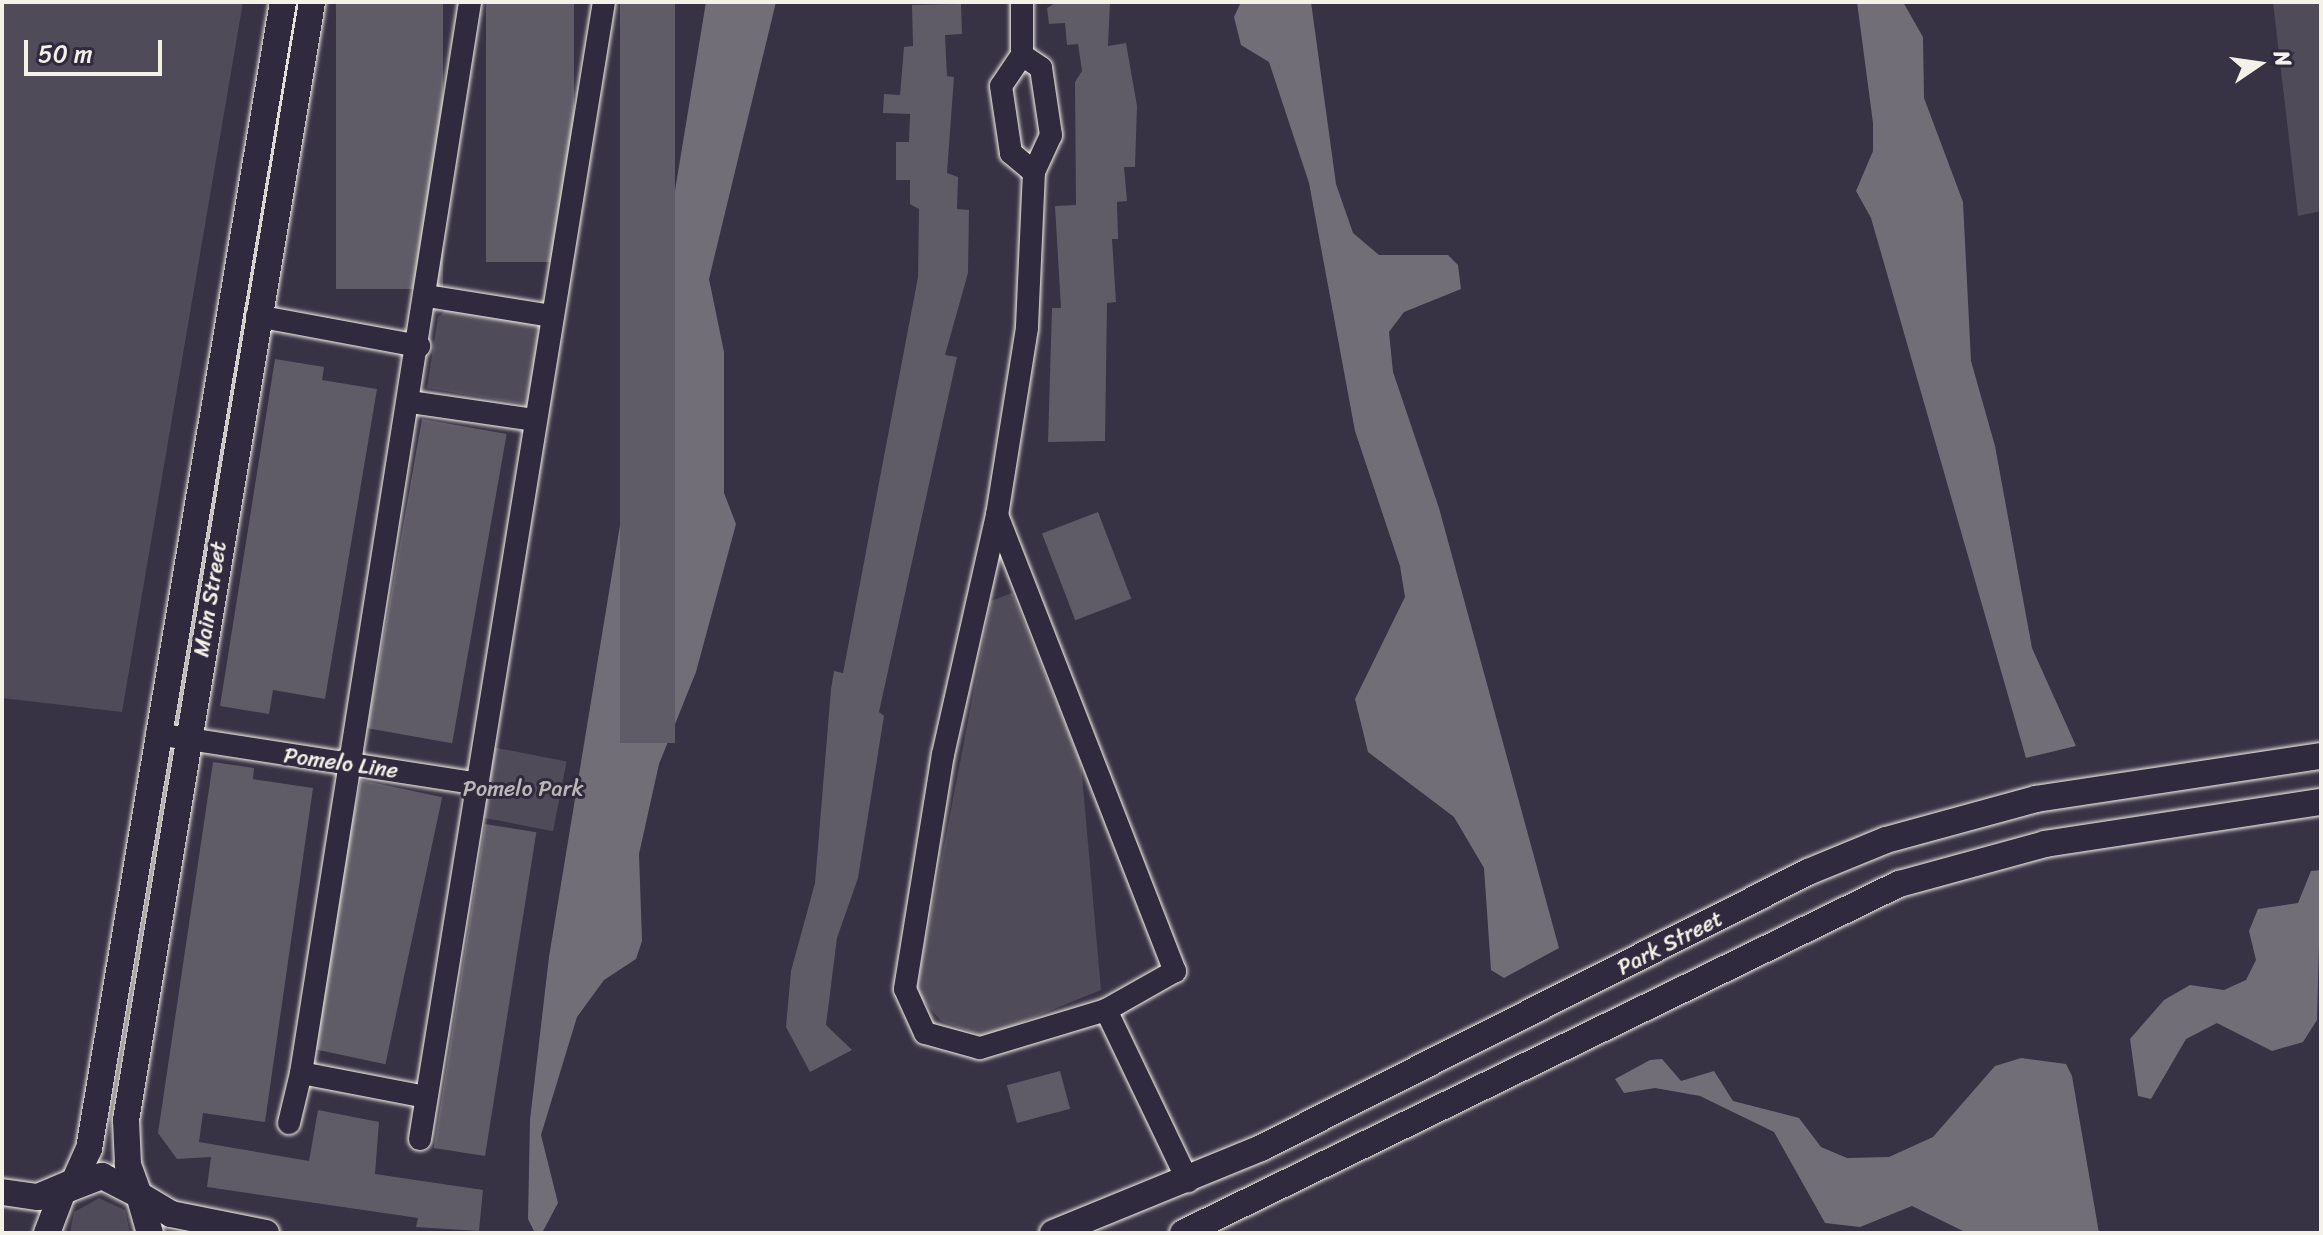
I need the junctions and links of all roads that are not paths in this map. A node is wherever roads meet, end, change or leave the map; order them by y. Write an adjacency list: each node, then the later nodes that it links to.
1 (283, 2): 15 (street, Main Street)
2 (312, 2): 9 (street, Main Street)
3 (470, 2): 8 (street)
4 (604, 2): 10 (street)
5 (1022, 2): 6 (street)
6 (1022, 55): 7 (street); 7 (street)
7 (1034, 172): 14 (street)
8 (427, 296): 10 (street); 11 (street)
9 (257, 316): 11 (street); 16 (street, Main Street)
10 (552, 316): 13 (street)
11 (419, 346): 12 (street)
12 (410, 402): 13 (street); 18 (street)
13 (535, 420): 19 (street)
14 (997, 515): 21 (street); 21 (street)
15 (157, 734): 16 (street, Pomelo Line); 29 (street, Main Street)
16 (199, 741): 18 (street, Pomelo Line); 31 (street, Main Street)
17 (2321, 756): 24 (street, Park Street)
18 (347, 764): 19 (street, Pomelo Line); 22 (street)
19 (474, 783): 23 (street)
20 (2321, 802): 27 (street, Park Street)
21 (1106, 1010): 28 (street)
22 (301, 1073): 23 (street); 25 (street)
23 (426, 1097): 26 (street)
24 (1320, 1118): 27 (street); 28 (street, Park Street)
25 (289, 1123)
26 (420, 1139)
27 (1340, 1159): 36 (street, Park Street)
28 (1188, 1181): 35 (street, Park Street)
29 (74, 1182): 30 (street); 31 (street); 32 (street, Main Street)
30 (2, 1192)
31 (139, 1195): 33 (street, Main Street); 34 (street)
32 (47, 1233)
33 (150, 1233)
34 (266, 1233)
35 (1053, 1233)
36 (1183, 1233)

